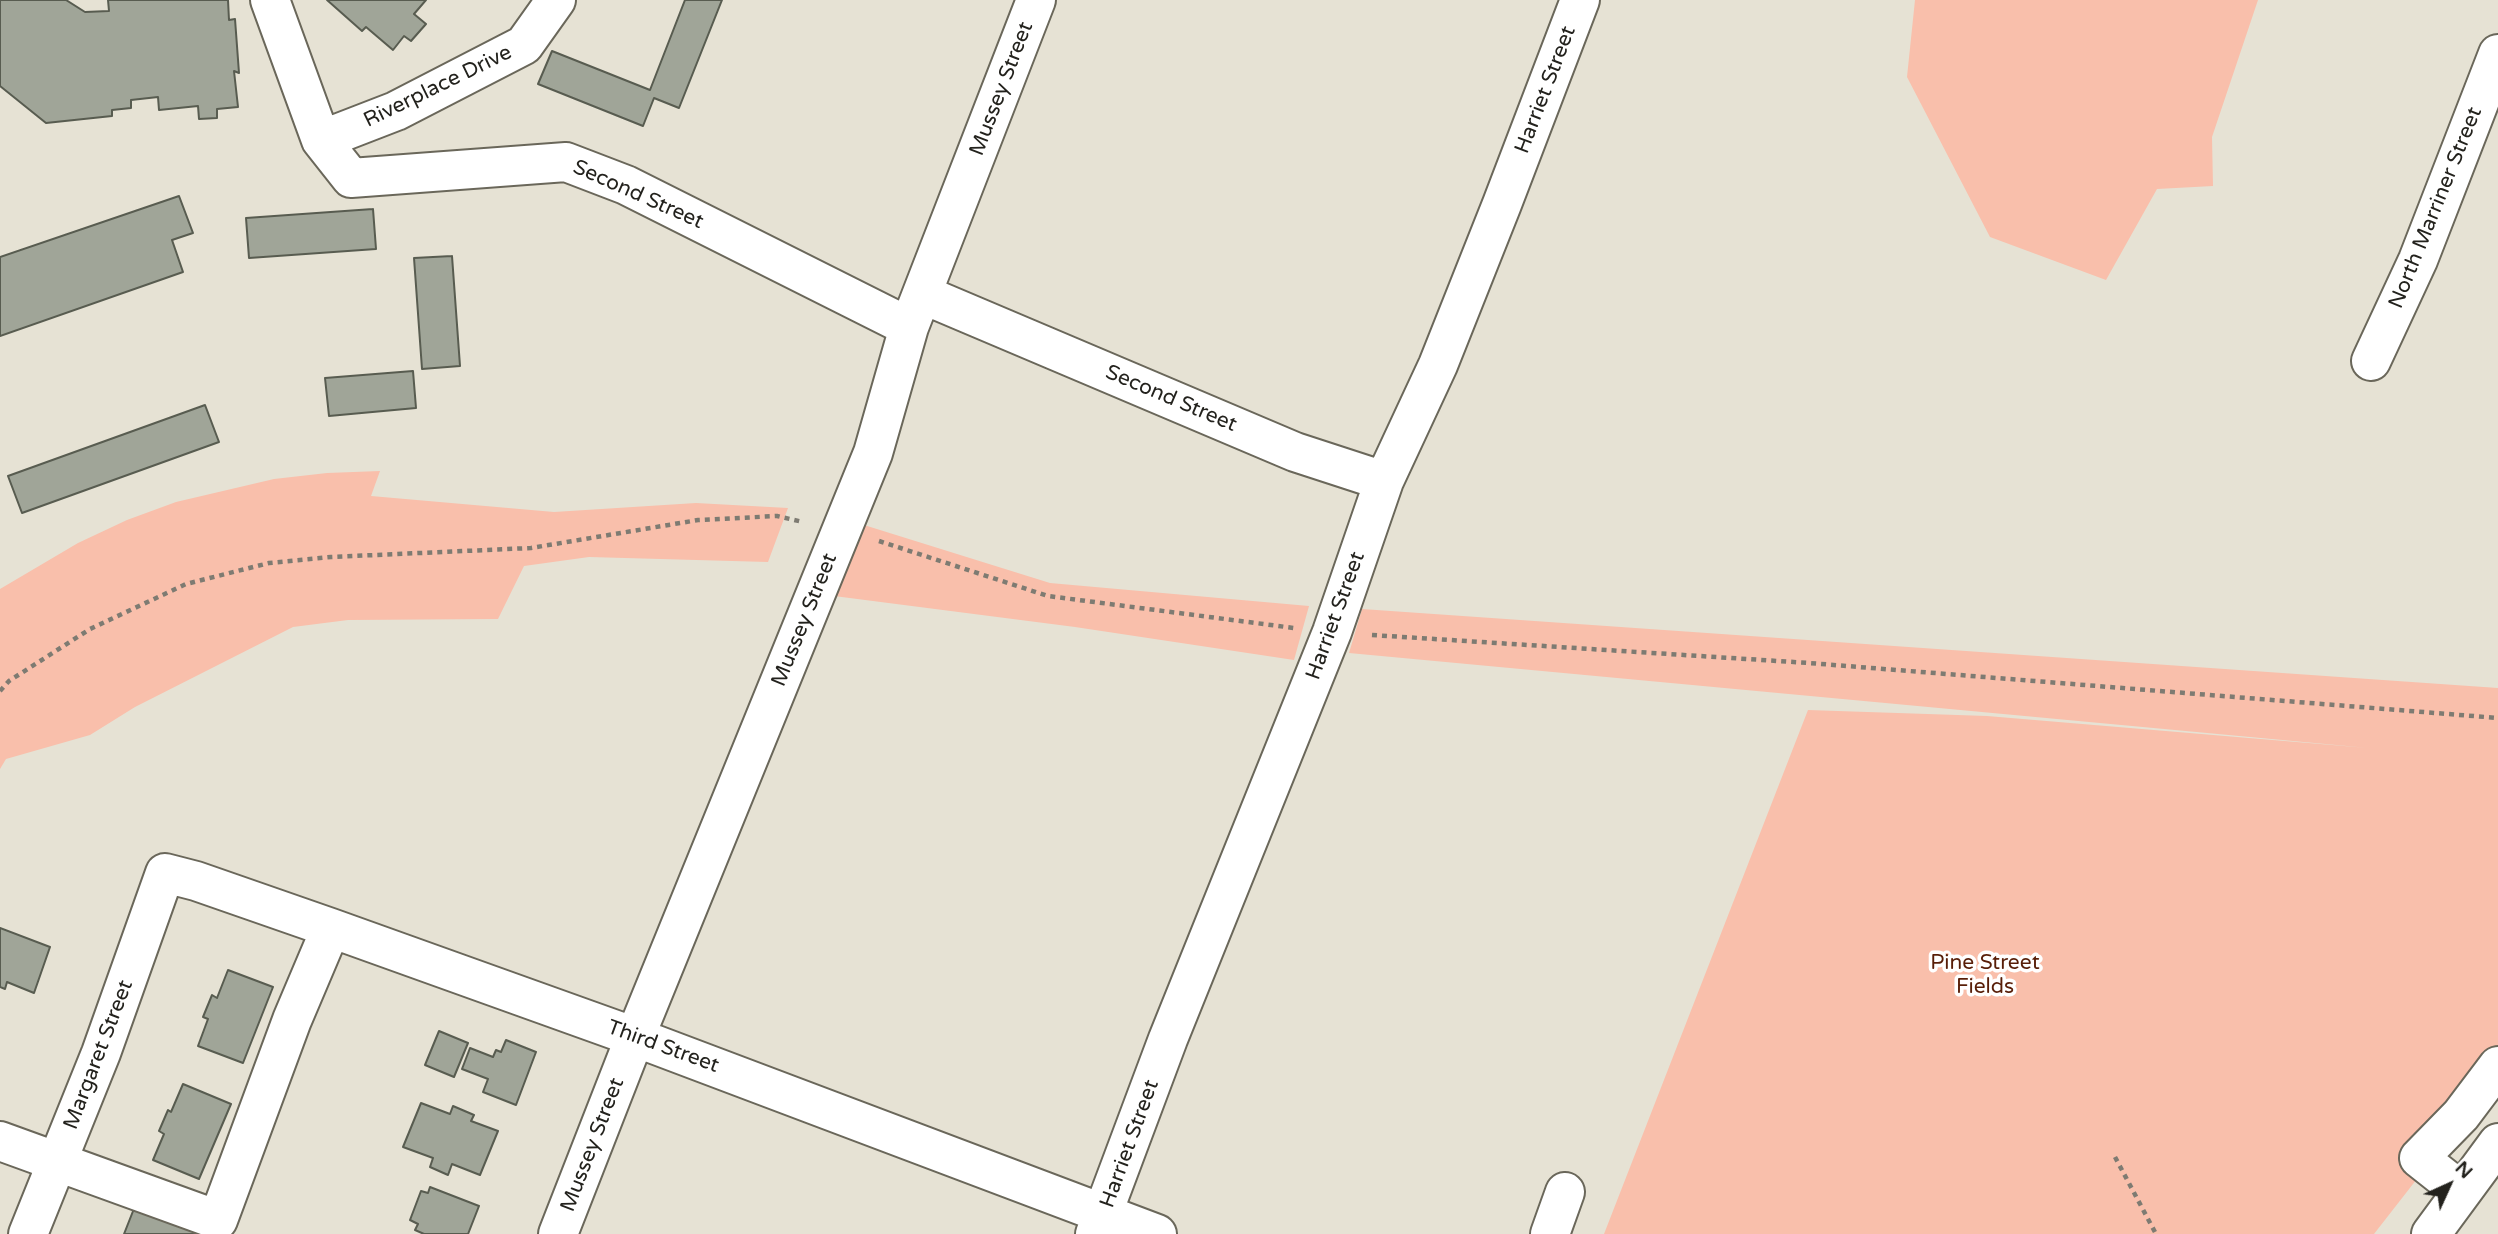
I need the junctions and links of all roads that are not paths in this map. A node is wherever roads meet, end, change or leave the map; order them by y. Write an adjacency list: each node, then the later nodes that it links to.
1 (270, 0): 6 (street)
2 (556, 0): 6 (street, Riverplace Drive)
3 (1037, 0): 7 (street, Mussey Street)
4 (1580, 0): 9 (street, Harriet Street)
5 (2498, 54): 8 (street, North Marriner Street)
6 (321, 140): 7 (street, Second Street)
7 (915, 311): 9 (street, Second Street); 12 (street, Mussey Street)
8 (2371, 361)
9 (1384, 481): 19 (street, Harriet Street)
10 (164, 873): 11 (street, Third Street); 16 (street, Margaret Street)
11 (331, 928): 12 (street, Third Street); 16 (street)
12 (635, 1037): 19 (street, Third Street); 21 (street, Mussey Street)
13 (2498, 1066): 18 (street)
14 (0, 1141): 16 (street)
15 (2496, 1150): 18 (street)
16 (58, 1160): 20 (street, Margaret Street)
17 (1565, 1192): 23 (street)
18 (2462, 1192): 24 (street)
19 (1100, 1223): 22 (street, Third Street)
20 (28, 1234)
21 (558, 1234)
22 (1157, 1234)
23 (1550, 1234)
24 (2431, 1234)

